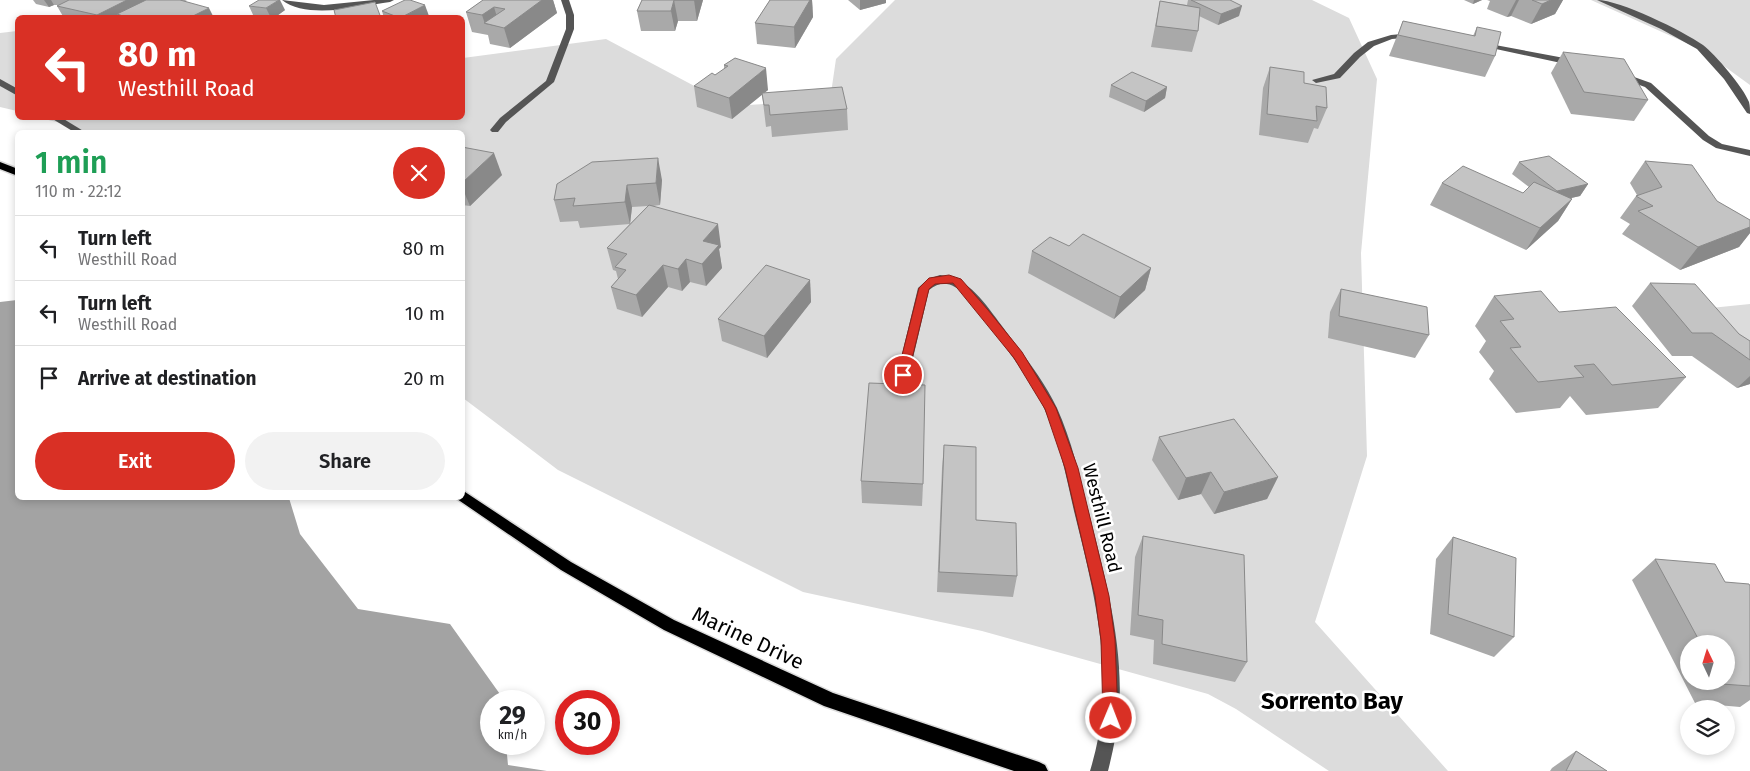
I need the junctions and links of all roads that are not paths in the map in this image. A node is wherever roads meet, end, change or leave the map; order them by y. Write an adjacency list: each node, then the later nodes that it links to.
1 (286, 0): 2 (street)
2 (390, 0)
3 (566, 0): 15 (street)
4 (1601, 0): 12 (street)
5 (1424, 35): 9 (street)
6 (1468, 41): 7 (street)
7 (1581, 65)
8 (1607, 72): 16 (street)
9 (1316, 80)
10 (0, 82): 11 (street)
11 (15, 91)
12 (1750, 111)
13 (59, 120): 14 (street)
14 (77, 130)
15 (495, 130)
16 (1750, 153)
17 (0, 165): 18 (main road)
18 (15, 172)
19 (903, 375): 22 (street, Westhill Road)
20 (465, 497): 21 (main road, Marine Drive)
21 (1040, 771)
22 (1099, 771)

